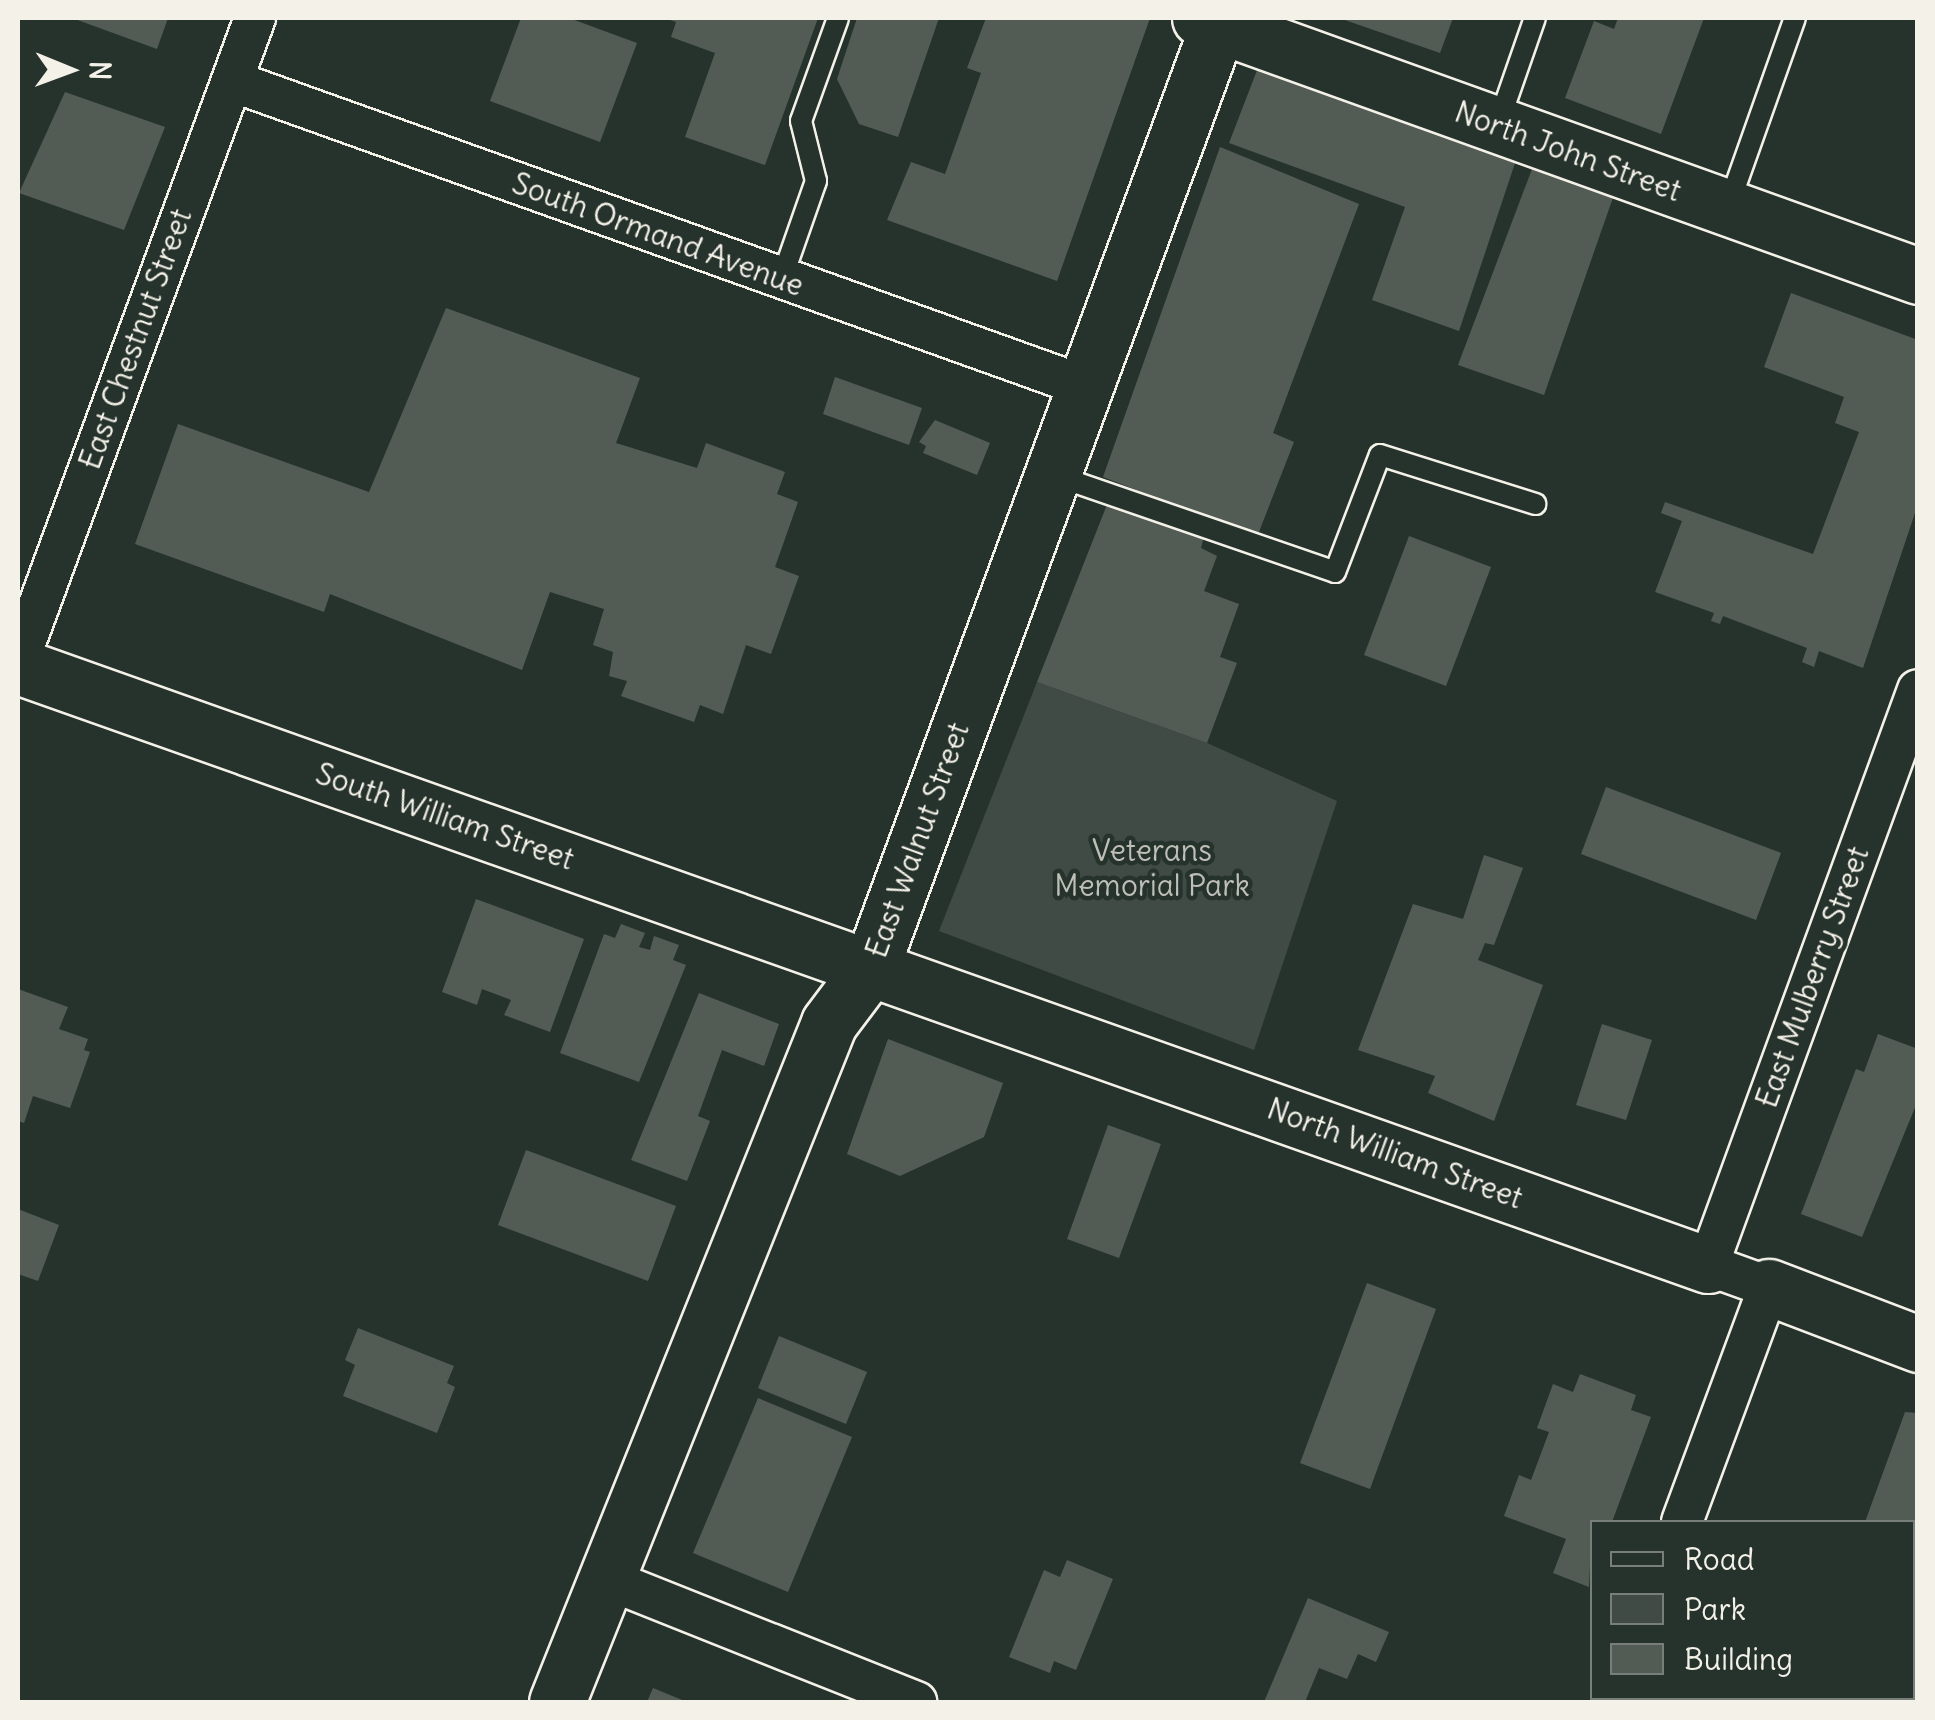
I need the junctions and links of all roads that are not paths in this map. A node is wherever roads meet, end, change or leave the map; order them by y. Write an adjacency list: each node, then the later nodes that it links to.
1 (255, 18): 6 (street, East Chestnut Street)
2 (838, 18): 10 (lane)
3 (1534, 18): 7 (lane)
4 (1795, 18): 8 (lane)
5 (1213, 20): 7 (street, North John Street); 11 (street, East Walnut Street)
6 (232, 81): 10 (street, South Ormand Avenue); 14 (street, East Chestnut Street)
7 (1498, 125): 8 (street, North John Street)
8 (1727, 208): 9 (street, North John Street)
9 (1918, 276)
10 (782, 278): 11 (street, South Ormand Avenue)
11 (1084, 386): 12 (street, East Walnut Street)
12 (1052, 475): 13 (lane); 16 (street, East Walnut Street)
13 (1536, 504)
14 (18, 664): 16 (street, South William Street)
15 (1918, 690): 17 (street, East Mulberry Street)
16 (872, 967): 17 (street, North William Street); 21 (street, East Walnut Street)
17 (1708, 1265): 18 (street, North William Street)
18 (1769, 1287): 19 (street, North William Street); 20 (street)
19 (1918, 1344)
20 (1683, 1520)
21 (606, 1578): 22 (street, East Walnut Street); 23 (street)
22 (557, 1702)
23 (916, 1702)

